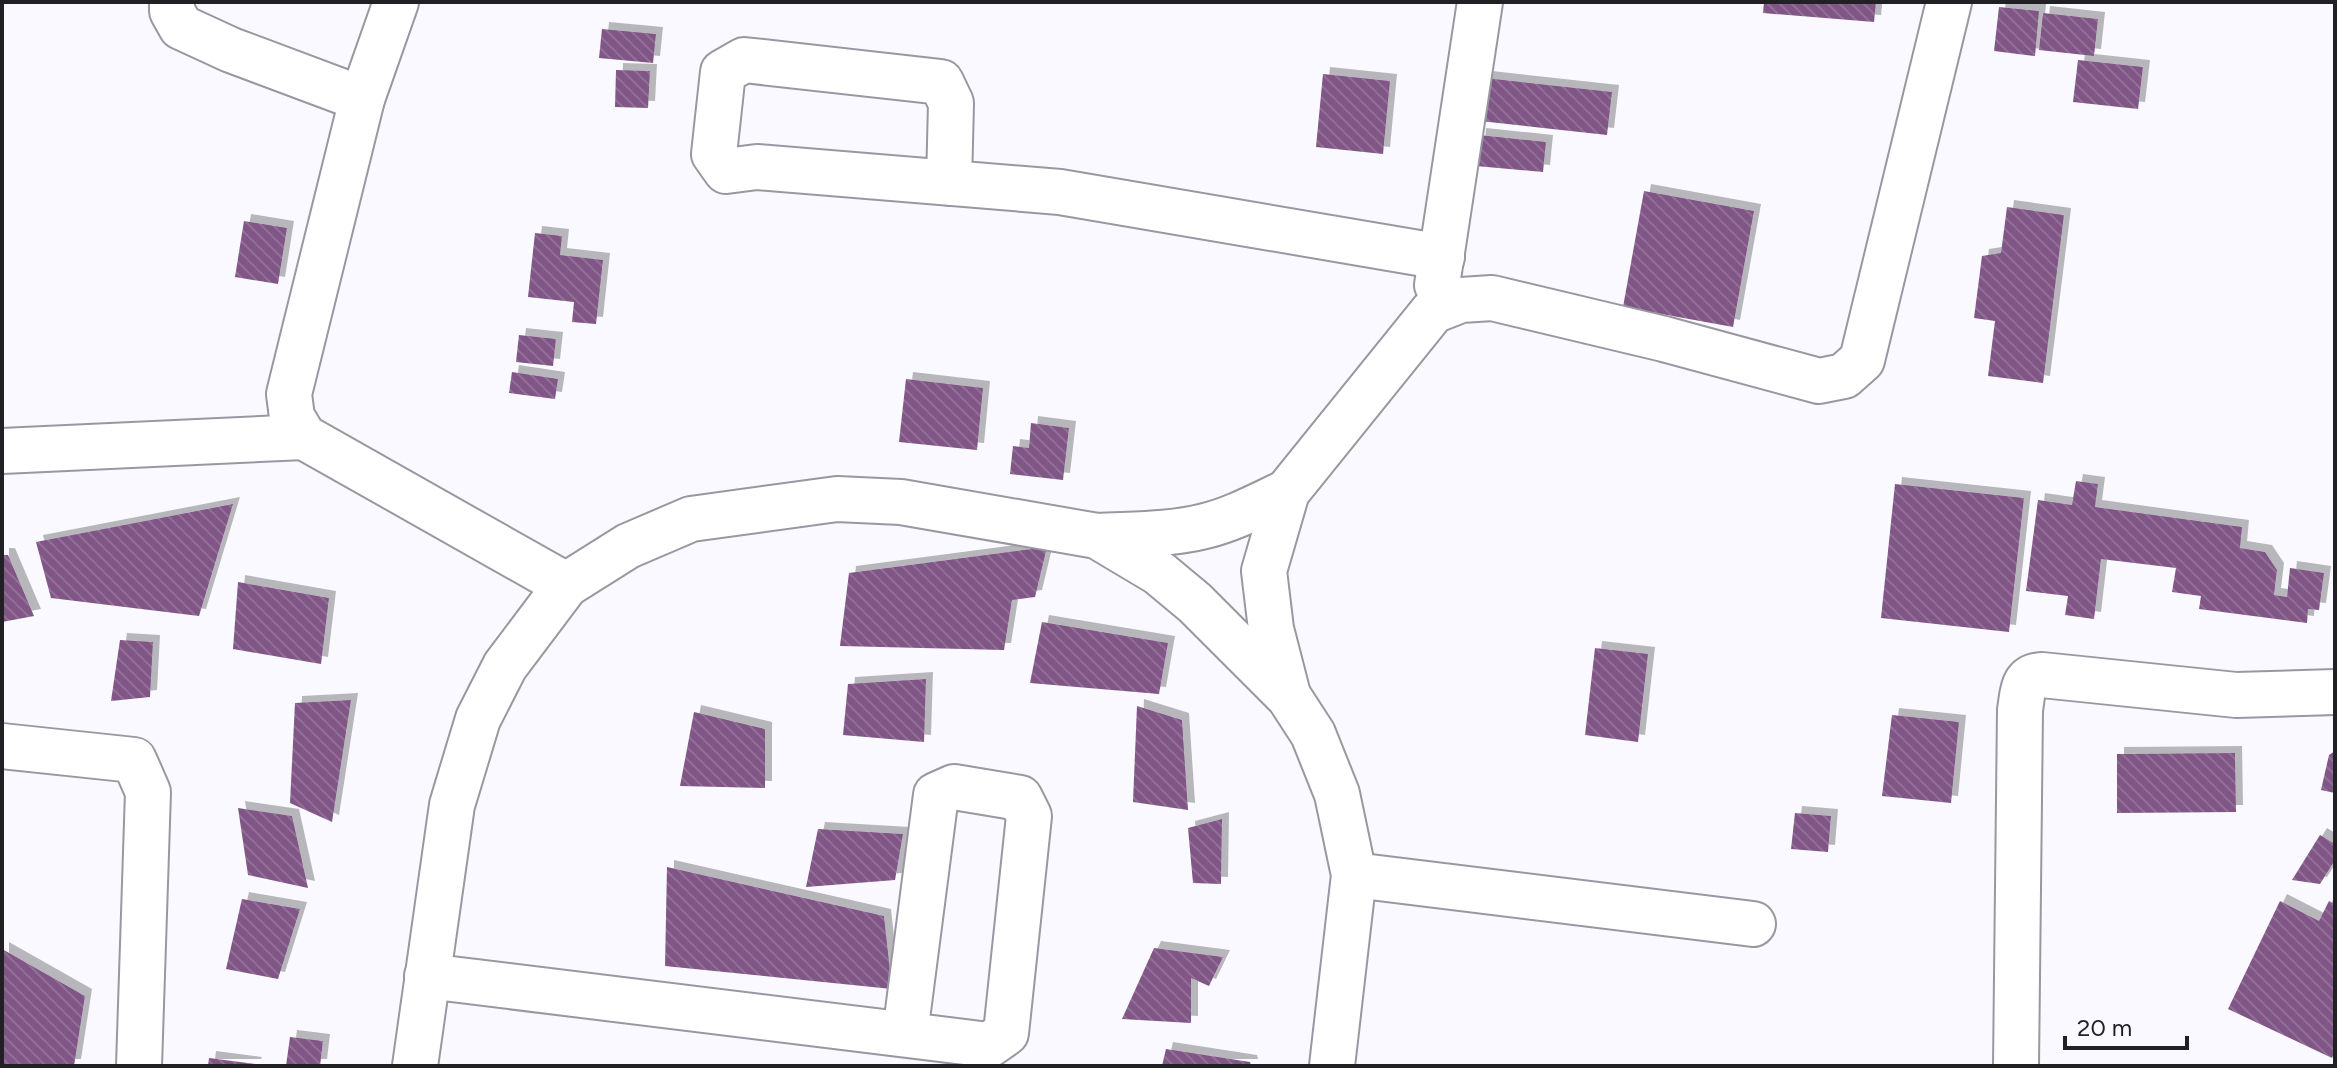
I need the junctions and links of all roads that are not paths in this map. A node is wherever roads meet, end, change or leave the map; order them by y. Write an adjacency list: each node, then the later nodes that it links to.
1 (172, 2): 5 (street)
2 (396, 2): 5 (street)
3 (1480, 2): 7 (street)
4 (1949, 2): 8 (street)
5 (362, 99): 9 (street)
6 (949, 183): 6 (street); 7 (street)
7 (1442, 257): 8 (street)
8 (1433, 311): 11 (street)
9 (304, 437): 10 (street); 13 (street)
10 (2, 451)
11 (1287, 492): 12 (street); 15 (street)
12 (1097, 536): 13 (street); 15 (street)
13 (566, 585): 19 (street)
14 (2335, 692): 24 (street)
15 (1289, 697): 17 (street)
16 (2, 746): 21 (street)
17 (1354, 875): 18 (street); 23 (street)
18 (1753, 924)
19 (427, 976): 20 (street); 22 (street)
20 (905, 1034): 20 (street)
21 (139, 1066)
22 (415, 1066)
23 (1332, 1066)
24 (2016, 1066)

